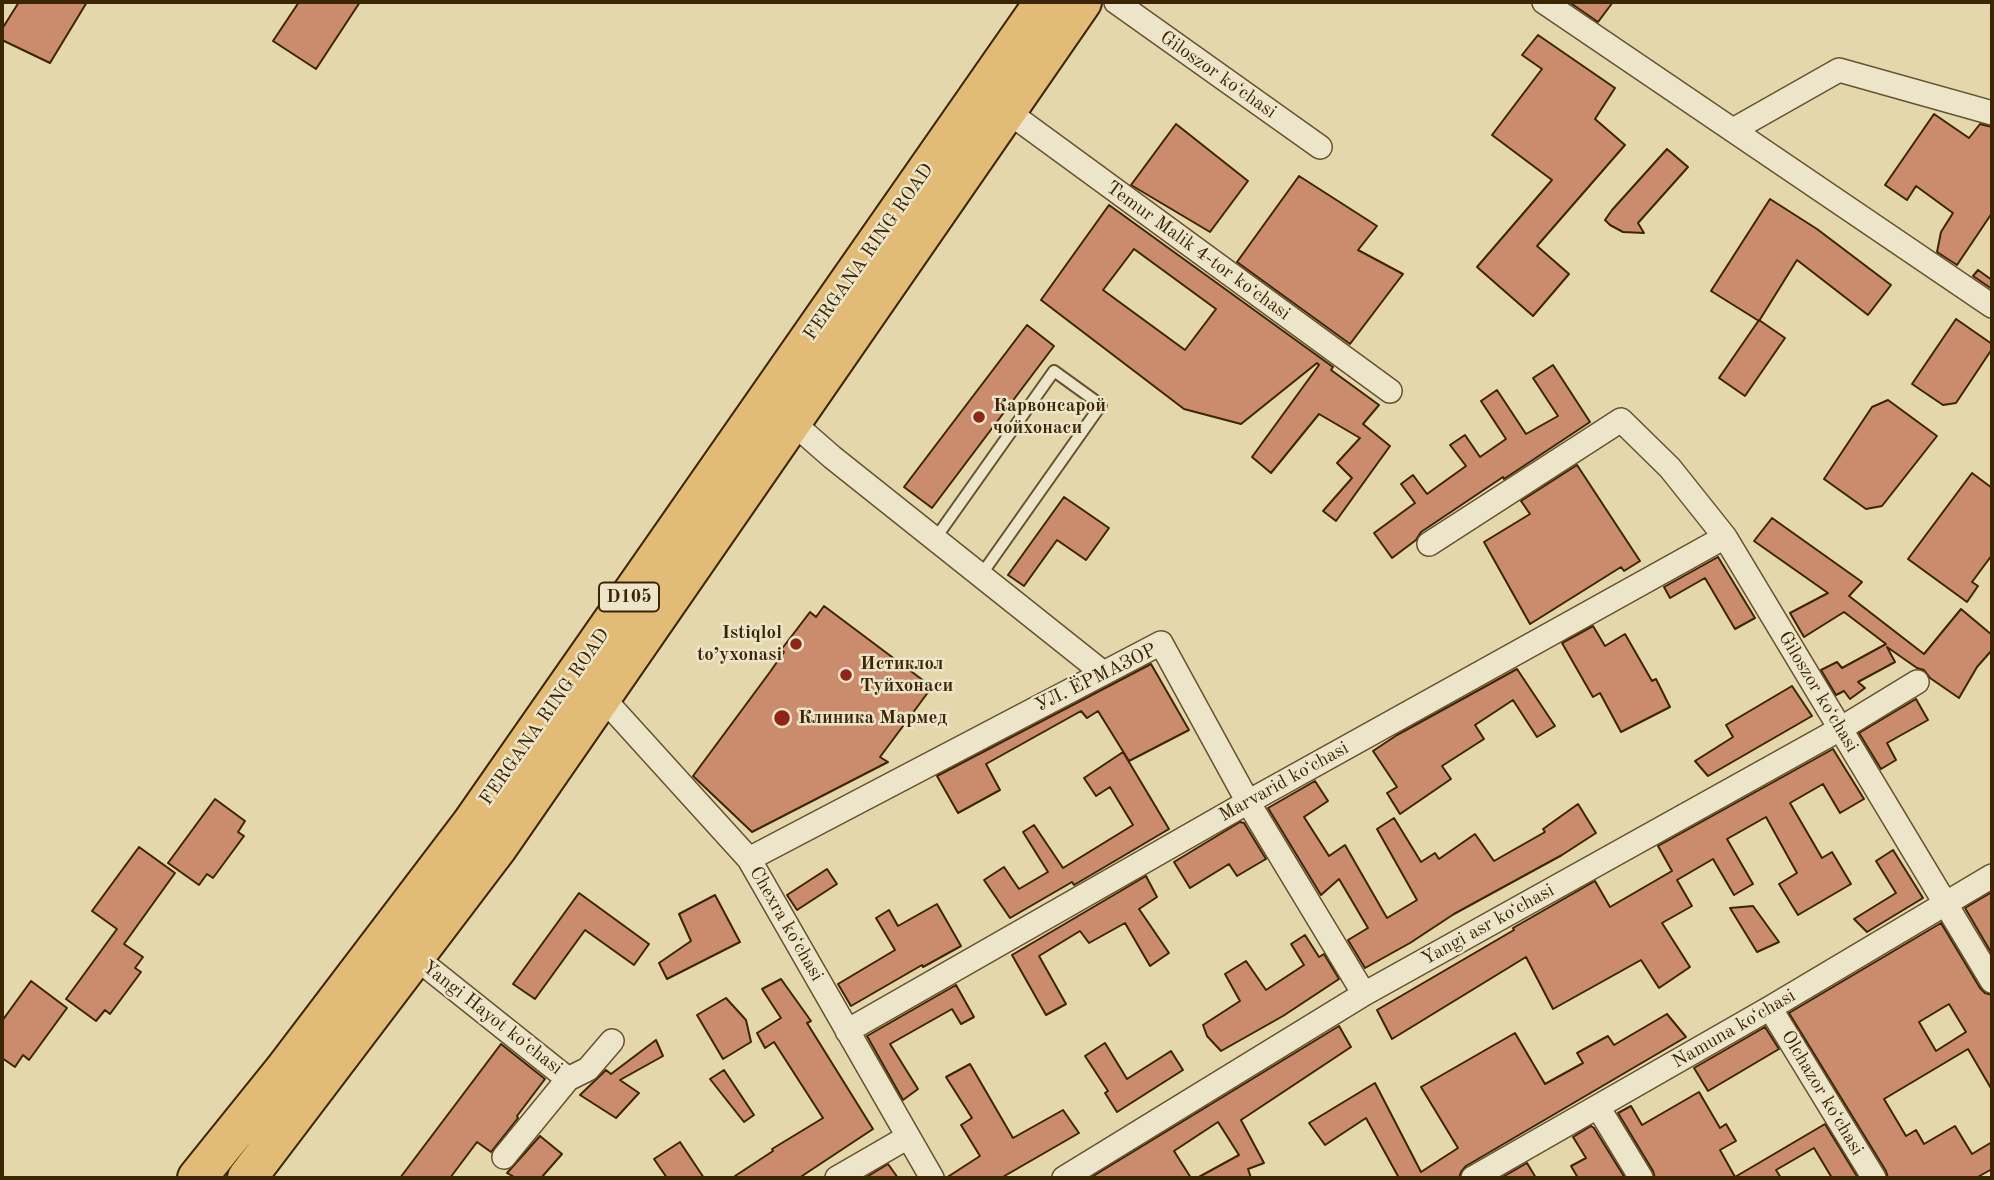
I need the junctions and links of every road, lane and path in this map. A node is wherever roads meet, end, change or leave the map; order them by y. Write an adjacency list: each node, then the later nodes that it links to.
1 (1044, 2): 34 (highway, FERGANA RING ROAD / D105)
2 (1082, 2): 5 (highway, FERGANA RING ROAD / D105)
3 (1116, 2): 8 (street, Giloszor koʻchasi)
4 (1544, 2): 7 (street)
5 (1007, 111): 10 (street, Temur Malik 4-tor koʻchasi); 11 (highway, FERGANA RING ROAD / D105)
6 (1992, 113): 7 (street)
7 (1733, 130): 9 (street)
8 (1320, 147)
9 (1992, 306)
10 (1390, 391)
11 (792, 422): 13 (street); 18 (highway, FERGANA RING ROAD / D105)
12 (1725, 537): 14 (street, Giloszor koʻchasi); 19 (street, Giloszor koʻchasi); 20 (street, Marvarid koʻchasi)
13 (936, 539): 15 (street); 15 (lane)
14 (1429, 544)
15 (981, 575): 16 (street)
16 (1102, 672): 20 (street, УЛ. ЁРМАЗОР); 21 (street, УЛ. ЁРМАЗОР)
17 (1917, 682): 19 (street, Yangi asr koʻchasi)
18 (602, 697): 21 (street, Chexra koʻchasi); 24 (highway, FERGANA RING ROAD / D105)
19 (1840, 729): 23 (street, Giloszor koʻchasi); 26 (street, Yangi asr koʻchasi)
20 (1248, 802): 26 (street, УЛ. ЁРМАЗОР); 28 (street, Marvarid koʻchasi)
21 (749, 859): 28 (street, Chexra koʻchasi)
22 (1992, 876): 23 (street, Namuna koʻchasi)
23 (1946, 902): 25 (street, Giloszor koʻchasi); 27 (street, Namuna koʻchasi)
24 (415, 957): 30 (street, Yangi Hayot koʻchasi); 35 (highway, FERGANA RING ROAD / D105)
25 (1992, 981)
26 (1364, 994): 38 (street, Yangi asr koʻchasi)
27 (1770, 1008): 31 (street, Namuna koʻchasi); 41 (street, Olchazor koʻchasi)
28 (847, 1031): 32 (street, Chexra koʻchasi)
29 (612, 1041): 30 (street, Yangi Hayot koʻchasi)
30 (568, 1079): 33 (street, Yangi Hayot koʻchasi)
31 (1598, 1107): 39 (street, Namuna koʻchasi); 40 (street)
32 (908, 1137): 36 (street); 37 (street, Chexra koʻchasi)
33 (504, 1157)
34 (197, 1178)
35 (247, 1178)
36 (837, 1178)
37 (932, 1178)
38 (1064, 1178)
39 (1473, 1178)
40 (1641, 1178)
41 (1874, 1178)

